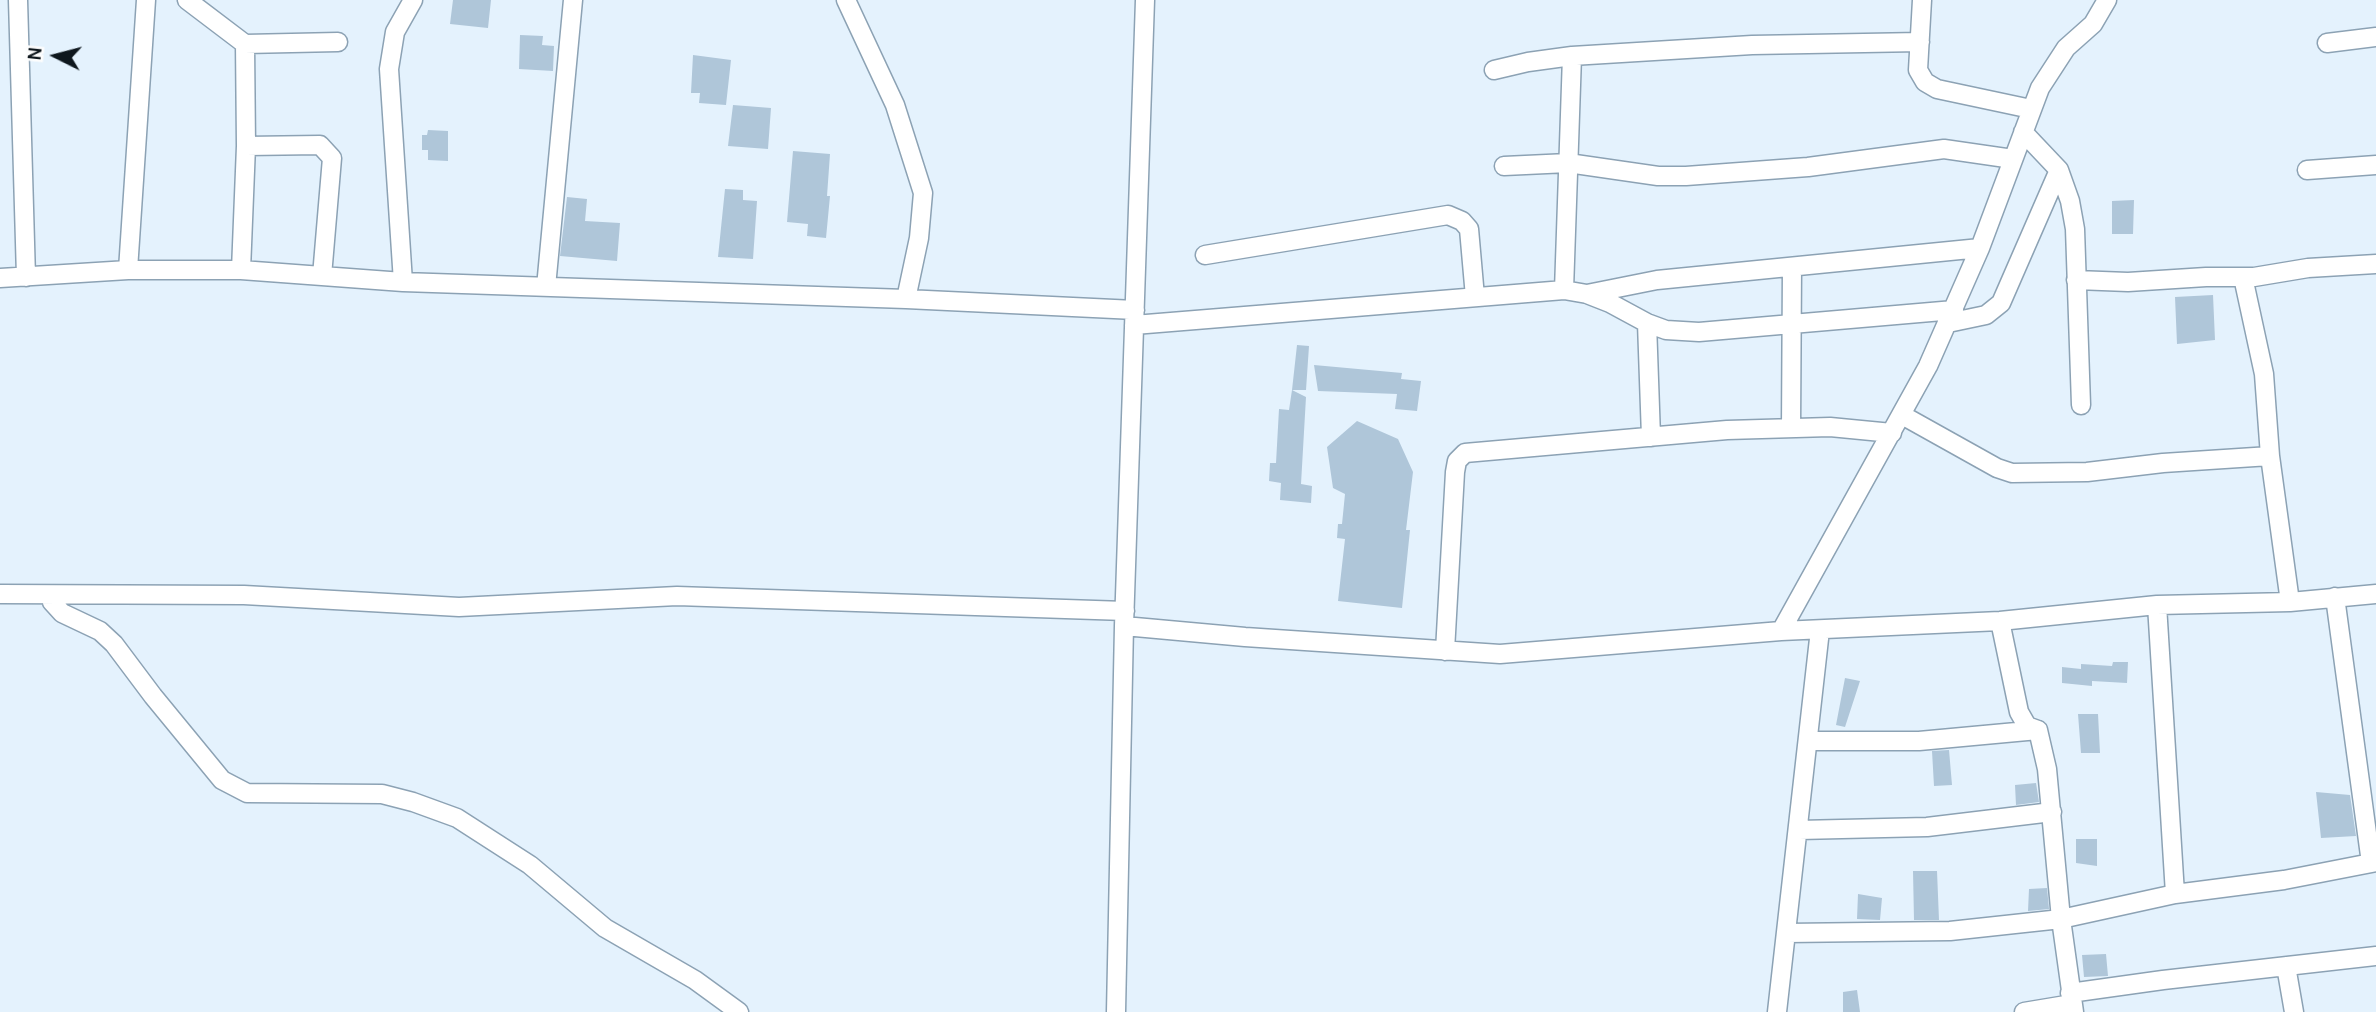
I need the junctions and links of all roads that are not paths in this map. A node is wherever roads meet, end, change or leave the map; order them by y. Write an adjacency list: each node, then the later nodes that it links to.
1 (18, 0): 34 (street)
2 (146, 0): 30 (street)
3 (187, 0): 14 (street)
4 (413, 0): 37 (street)
5 (573, 0): 38 (street)
6 (846, 0): 42 (street)
7 (1145, 0): 43 (street)
8 (1922, 0): 12 (street)
9 (2107, 0): 17 (street)
10 (2376, 37): 13 (street)
11 (338, 42): 14 (street)
12 (1920, 42): 15 (street); 17 (street)
13 (2327, 43)
14 (245, 44): 19 (street)
15 (1572, 56): 16 (street); 21 (street)
16 (1494, 71)
17 (2031, 109): 18 (street)
18 (2023, 132): 20 (street); 24 (street)
19 (246, 146): 31 (street); 32 (street)
20 (2012, 159): 21 (street); 26 (street)
21 (1568, 163): 23 (street); 39 (street)
22 (2376, 165): 25 (street)
23 (1504, 166)
24 (2059, 170): 36 (street); 44 (street)
25 (2307, 170)
26 (1980, 248): 29 (street); 44 (street)
27 (1205, 254): 41 (street)
28 (2376, 264): 33 (street)
29 (1792, 267): 40 (street); 46 (street)
30 (128, 270): 31 (street); 34 (street)
31 (241, 270): 32 (street)
32 (322, 276): 37 (street)
33 (2243, 276): 36 (street); 52 (street)
34 (26, 277): 35 (street)
35 (0, 278)
36 (2076, 280): 47 (street)
37 (403, 282): 38 (street)
38 (546, 287): 42 (street)
39 (1564, 290): 40 (street); 41 (street)
40 (1587, 294): 45 (street)
41 (1475, 298): 43 (street)
42 (906, 299): 43 (street)
43 (1134, 317): 59 (street)
44 (1951, 317): 46 (street); 48 (street)
45 (1647, 323): 46 (street); 51 (street)
46 (1793, 324): 49 (street)
47 (2081, 405)
48 (1902, 415): 50 (street); 52 (street)
49 (1791, 428): 50 (street); 51 (street)
50 (1892, 433): 62 (street)
51 (1651, 437): 63 (street)
52 (2270, 456): 57 (street)
53 (0, 594): 55 (street)
54 (2376, 594): 56 (street)
55 (50, 595): 59 (street); 75 (street)
56 (2335, 597): 57 (street); 68 (street)
57 (2290, 602): 58 (street)
58 (2157, 605): 60 (street); 69 (street)
59 (1124, 618): 63 (street); 76 (street)
60 (2000, 621): 61 (street); 64 (street)
61 (1820, 630): 62 (street); 65 (street)
62 (1781, 631): 63 (street)
63 (1445, 651)
64 (2038, 730): 65 (street); 66 (street)
65 (1808, 741): 67 (street)
66 (2052, 812): 67 (street); 70 (street)
67 (1799, 830): 71 (street)
68 (2374, 862): 69 (street)
69 (2175, 894): 70 (street)
70 (2061, 919): 71 (street); 74 (street)
71 (1787, 933): 77 (street)
72 (2376, 956): 73 (street)
73 (2286, 966): 74 (street); 79 (street)
74 (2072, 1003): 78 (street)
75 (739, 1012)
76 (1116, 1012)
77 (1777, 1012)
78 (2024, 1012)
79 (2294, 1012)

